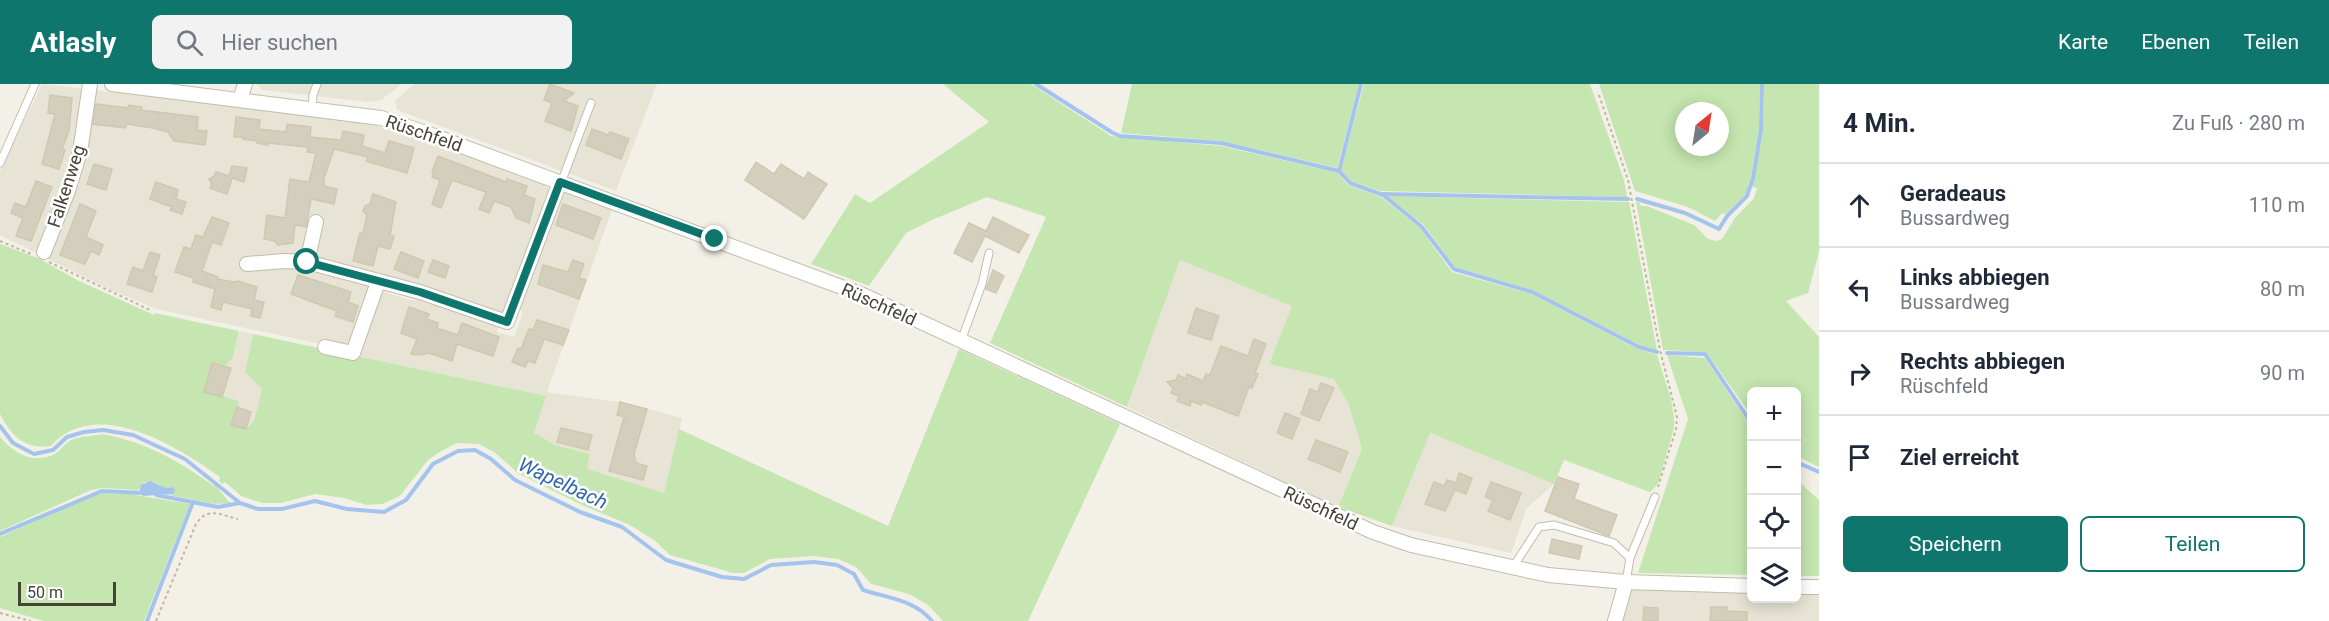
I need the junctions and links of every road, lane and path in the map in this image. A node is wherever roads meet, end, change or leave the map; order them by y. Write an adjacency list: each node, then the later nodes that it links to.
1 (35, 84): 10 (lane)
2 (90, 84): 15 (street, Falkenweg)
3 (112, 84): 7 (street, Rüschfeld)
4 (245, 84): 7 (street)
5 (317, 84): 9 (lane)
6 (1599, 95): 22 (path)
7 (240, 99): 9 (street, Rüschfeld)
8 (591, 103): 11 (lane)
9 (312, 109): 11 (street, Rüschfeld)
10 (0, 163)
11 (561, 182): 18 (street); 20 (street, Rüschfeld)
12 (316, 222): 16 (street)
13 (0, 241): 15 (path)
14 (989, 253): 20 (lane)
15 (38, 255): 19 (path)
16 (307, 262): 17 (street); 18 (street)
17 (247, 264)
18 (378, 282): 21 (street)
19 (150, 310)
20 (961, 341): 25 (street, Rüschfeld)
21 (325, 347)
22 (1654, 497): 24 (lane)
23 (238, 519): 32 (path)
24 (1630, 558): 25 (lane); 26 (lane)
25 (1513, 567): 26 (street, Rüschfeld)
26 (1626, 582): 27 (street, Rüschfeld); 33 (street)
27 (1747, 586)
28 (1801, 587): 29 (street)
29 (1819, 587)
30 (0, 613): 31 (path)
31 (31, 621)
32 (156, 621)
33 (1615, 621)

